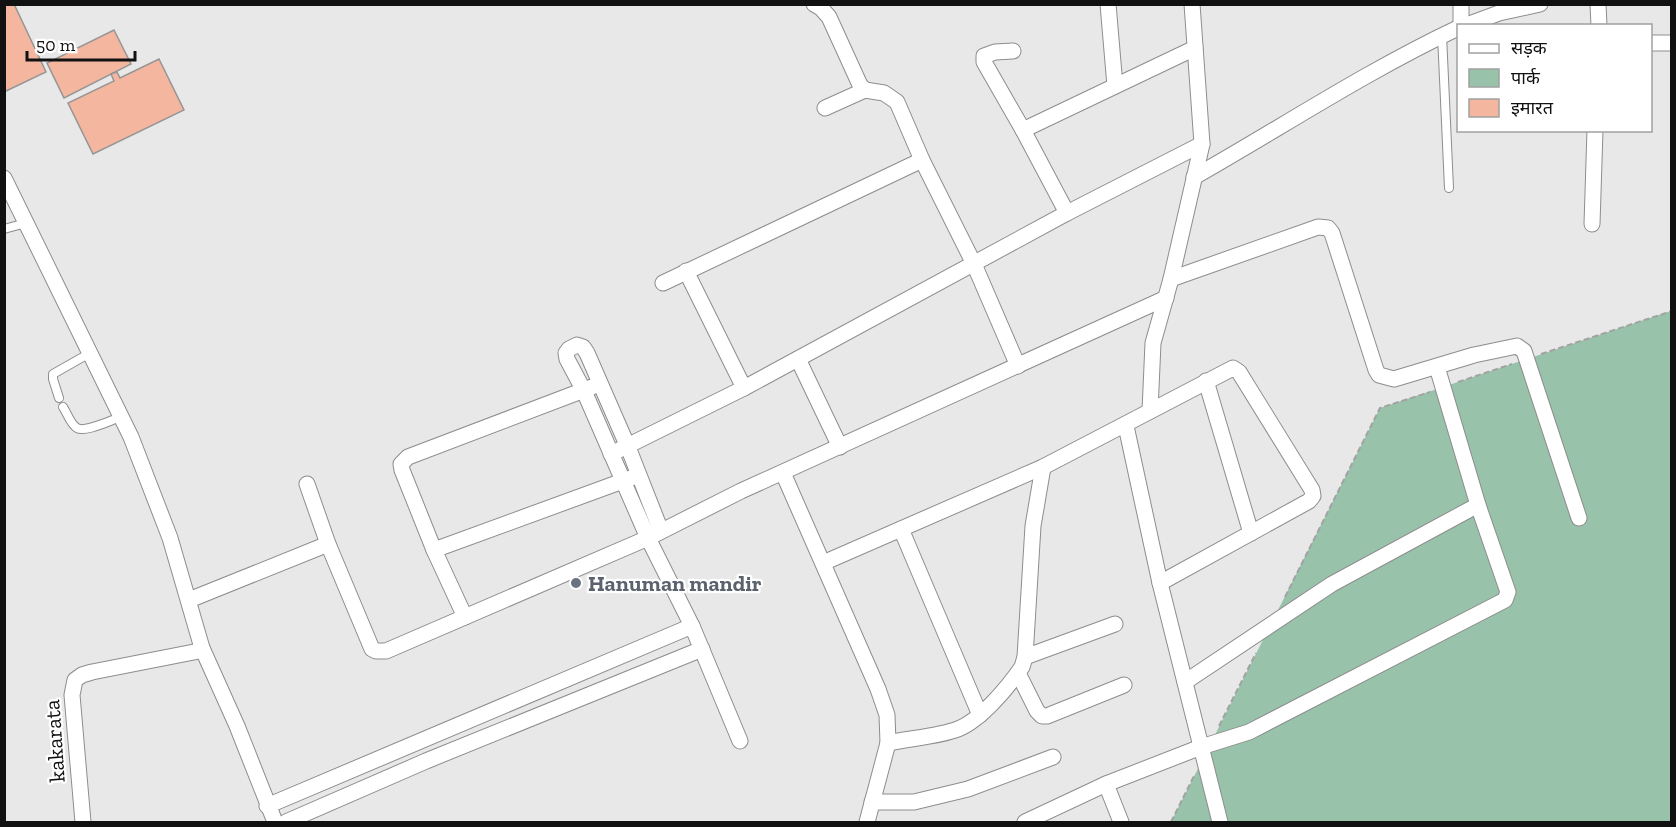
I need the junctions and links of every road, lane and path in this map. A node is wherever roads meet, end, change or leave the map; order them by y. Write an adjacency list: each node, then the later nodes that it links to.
1 (814, 4): 18 (street)
2 (1108, 4): 17 (street)
3 (1192, 4): 15 (street)
4 (1461, 4): 8 (street)
5 (1540, 4): 7 (street)
6 (1598, 4): 10 (street)
7 (1504, 9): 9 (street)
8 (1461, 24)
9 (1466, 24)
10 (1599, 24)
11 (1457, 28): 12 (street)
12 (1442, 35): 24 (street); 26 (lane)
13 (1652, 43): 14 (street)
14 (1671, 43)
15 (1195, 48): 17 (street); 22 (street)
16 (1013, 51): 20 (street)
17 (1115, 86): 20 (street)
18 (865, 90): 19 (street); 23 (street)
19 (825, 108)
20 (1023, 130): 27 (street)
21 (1595, 132): 29 (street)
22 (1202, 144): 24 (street); 27 (street)
23 (922, 160): 31 (street); 32 (street)
24 (1194, 177): 33 (street)
25 (4, 178): 28 (street)
26 (1449, 188)
27 (1067, 213): 31 (street)
28 (26, 223): 30 (lane); 37 (street)
29 (1592, 224)
30 (4, 230)
31 (974, 264): 39 (street); 41 (street)
32 (686, 271): 34 (street); 46 (street)
33 (1171, 279): 35 (street); 42 (street)
34 (663, 283)
35 (1166, 298): 41 (street); 51 (street)
36 (1671, 310): 38 (path)
37 (90, 353): 49 (lane); 52 (street)
38 (1537, 356)
39 (798, 359): 46 (street); 55 (street)
40 (1515, 363): 44 (path)
41 (1018, 366): 55 (street)
42 (1437, 367): 62 (street); 63 (street)
43 (1206, 381): 51 (street); 65 (street); 65 (street)
44 (1459, 382)
45 (600, 384): 48 (street); 48 (street); 54 (street)
46 (744, 388): 54 (street)
47 (1436, 389): 71 (path)
48 (584, 391): 56 (street); 68 (street)
49 (59, 398)
50 (63, 407): 52 (lane)
51 (1150, 411): 53 (street)
52 (121, 417): 72 (street)
53 (1126, 426): 57 (street); 70 (street)
54 (627, 447): 56 (street); 59 (street)
55 (840, 447): 58 (street)
56 (611, 454): 60 (street)
57 (1043, 467): 64 (street); 79 (street)
58 (783, 473): 66 (street); 69 (street)
59 (639, 475): 60 (street); 66 (street)
60 (623, 481): 66 (street); 68 (street)
61 (307, 484): 67 (street)
62 (1478, 505): 81 (street); 87 (street)
63 (1579, 518)
64 (901, 529): 69 (street); 83 (street)
65 (1251, 533): 70 (street)
66 (655, 535): 73 (street); 75 (street)
67 (328, 544): 72 (street); 73 (street)
68 (434, 550): 73 (street)
69 (823, 563): 86 (street)
70 (1160, 583): 81 (street)
71 (1284, 599)
72 (189, 600): 76 (street)
73 (465, 617)
74 (1115, 624): 79 (street)
75 (692, 626): 77 (street); 92 (street)
76 (202, 648): 92 (street); 94 (street, kakarata)
77 (702, 649): 85 (street); 96 (street)
78 (1257, 652): 84 (path)
79 (1025, 657): 80 (street)
80 (1018, 673): 82 (street); 83 (street)
81 (1185, 682): 87 (street)
82 (1124, 685)
83 (980, 715): 86 (street)
84 (1219, 727)
85 (740, 741)
86 (888, 742): 91 (street)
87 (1202, 747): 90 (street); 100 (street)
88 (1053, 757): 91 (street)
89 (1197, 769): 99 (path)
90 (1106, 784): 93 (street); 98 (street)
91 (872, 802): 97 (street)
92 (267, 806): 95 (street)
93 (1033, 821)
94 (83, 822)
95 (275, 822)
96 (286, 822)
97 (867, 822)
98 (1121, 822)
99 (1170, 822)
100 (1220, 822)

